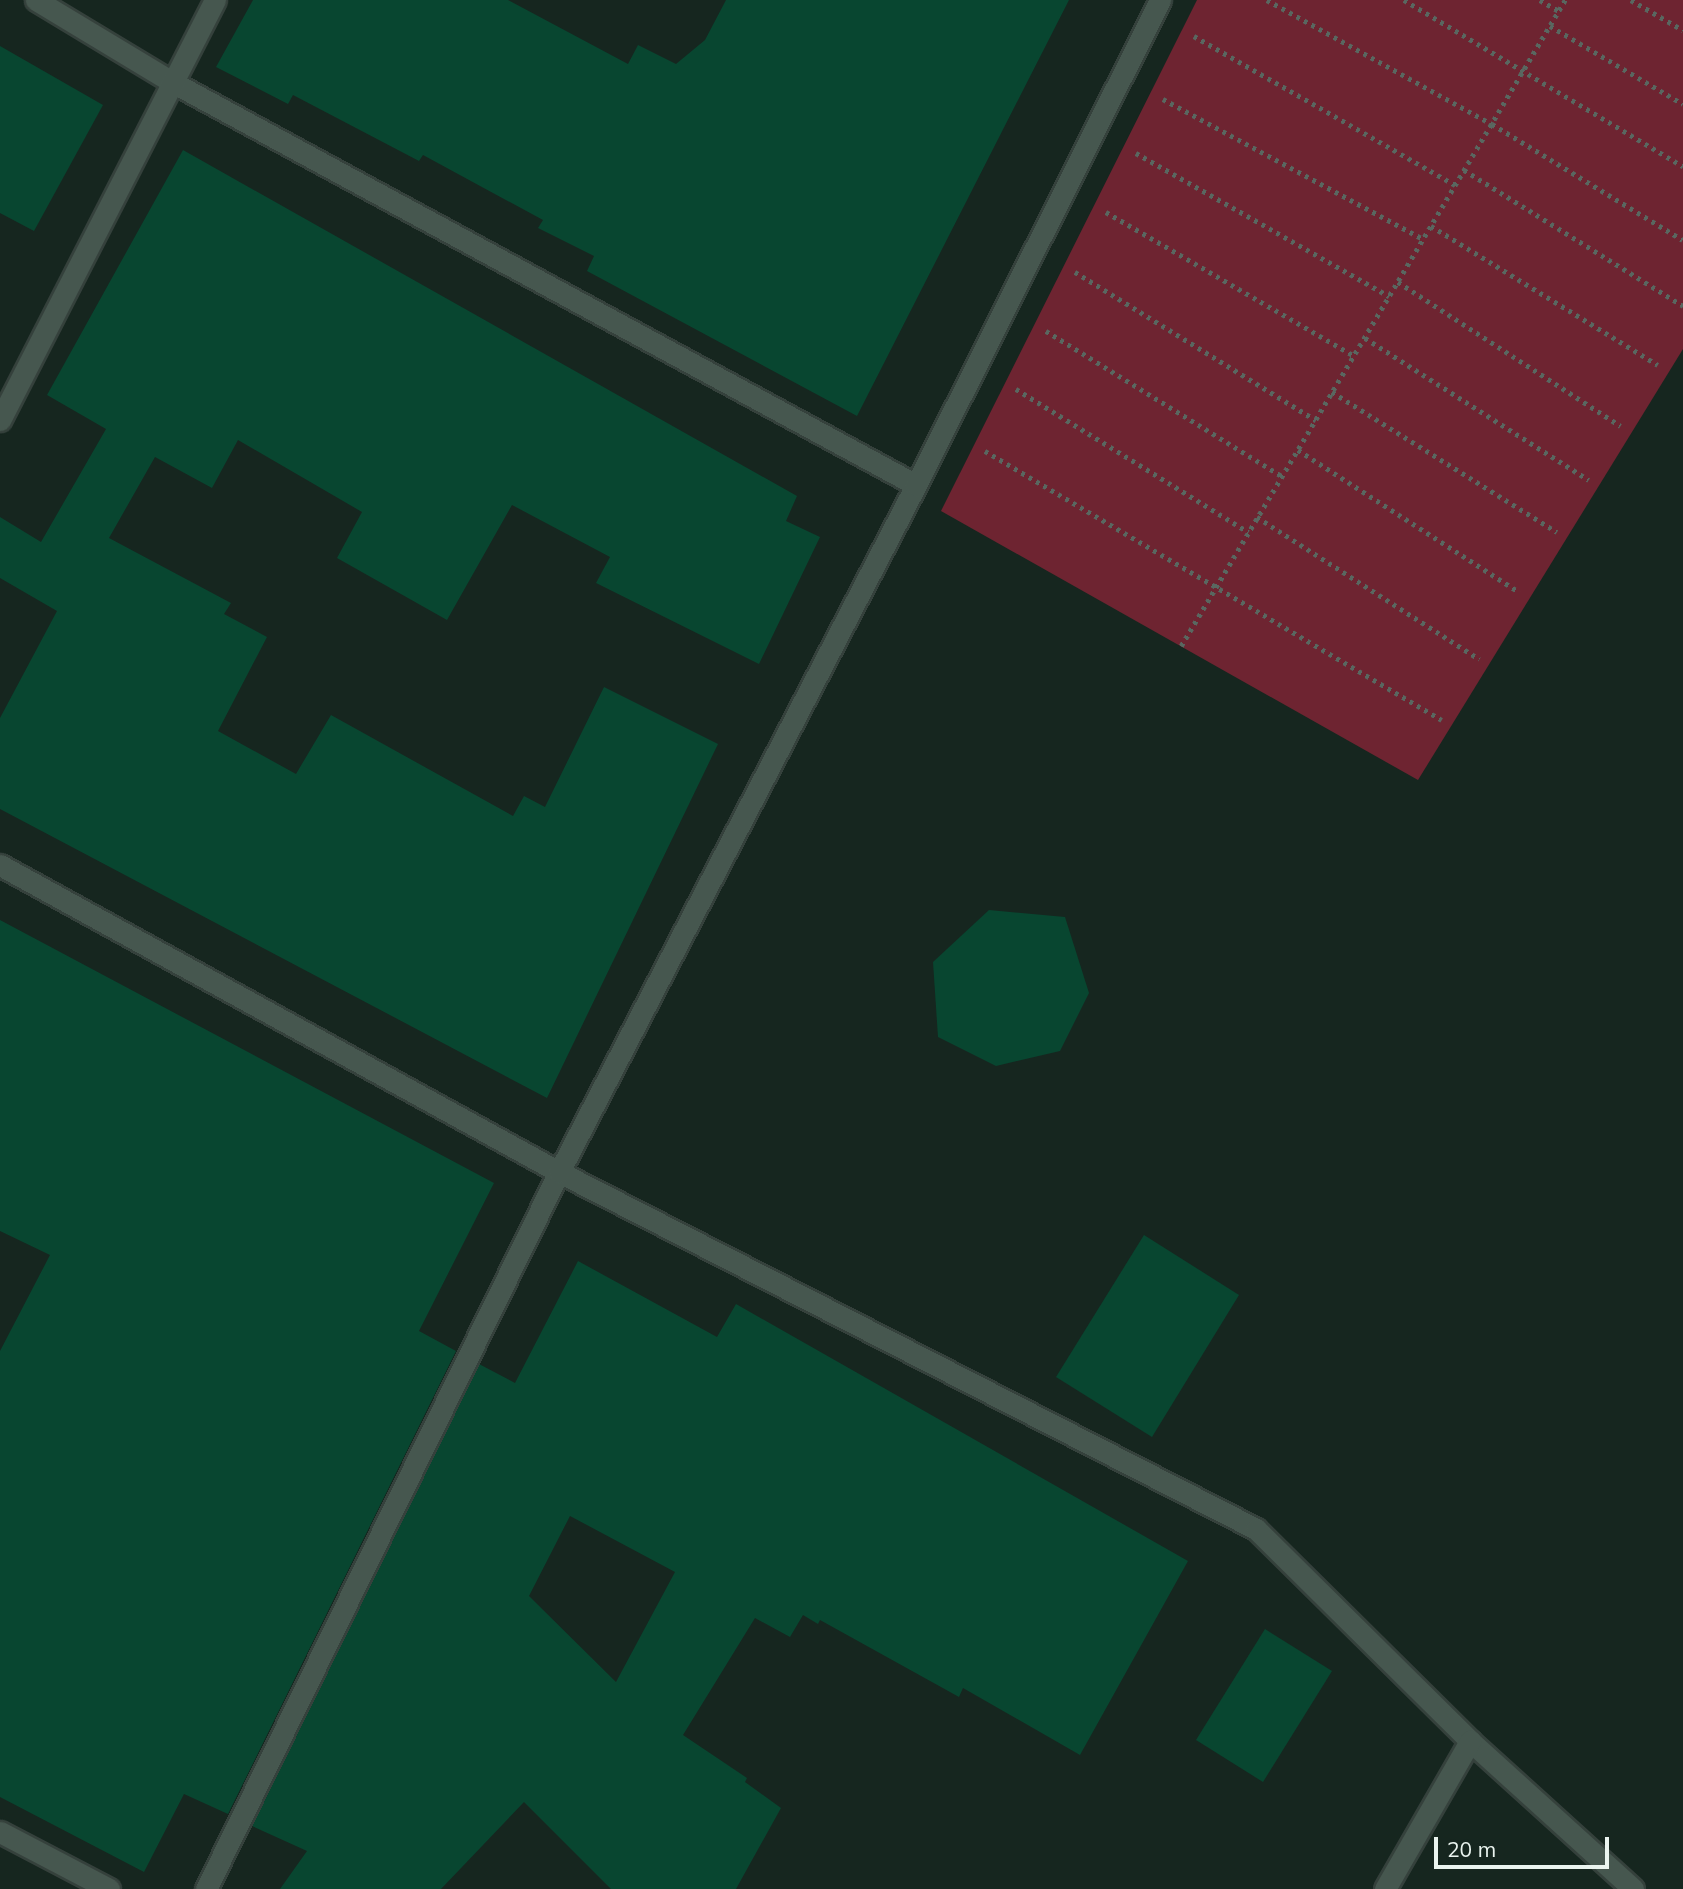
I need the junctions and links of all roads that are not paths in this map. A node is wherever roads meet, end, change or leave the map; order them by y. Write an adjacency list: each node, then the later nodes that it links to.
1 (36, 0): 4 (street)
2 (215, 0): 4 (street)
3 (1160, 0): 6 (street)
4 (172, 82): 5 (street); 6 (street)
5 (0, 420)
6 (916, 485): 8 (street)
7 (0, 865): 8 (street)
8 (559, 1172): 9 (street); 12 (street)
9 (1470, 1741): 13 (street); 14 (street)
10 (0, 1832): 11 (street)
11 (109, 1889)
12 (206, 1889)
13 (1385, 1889)
14 (1633, 1889)

